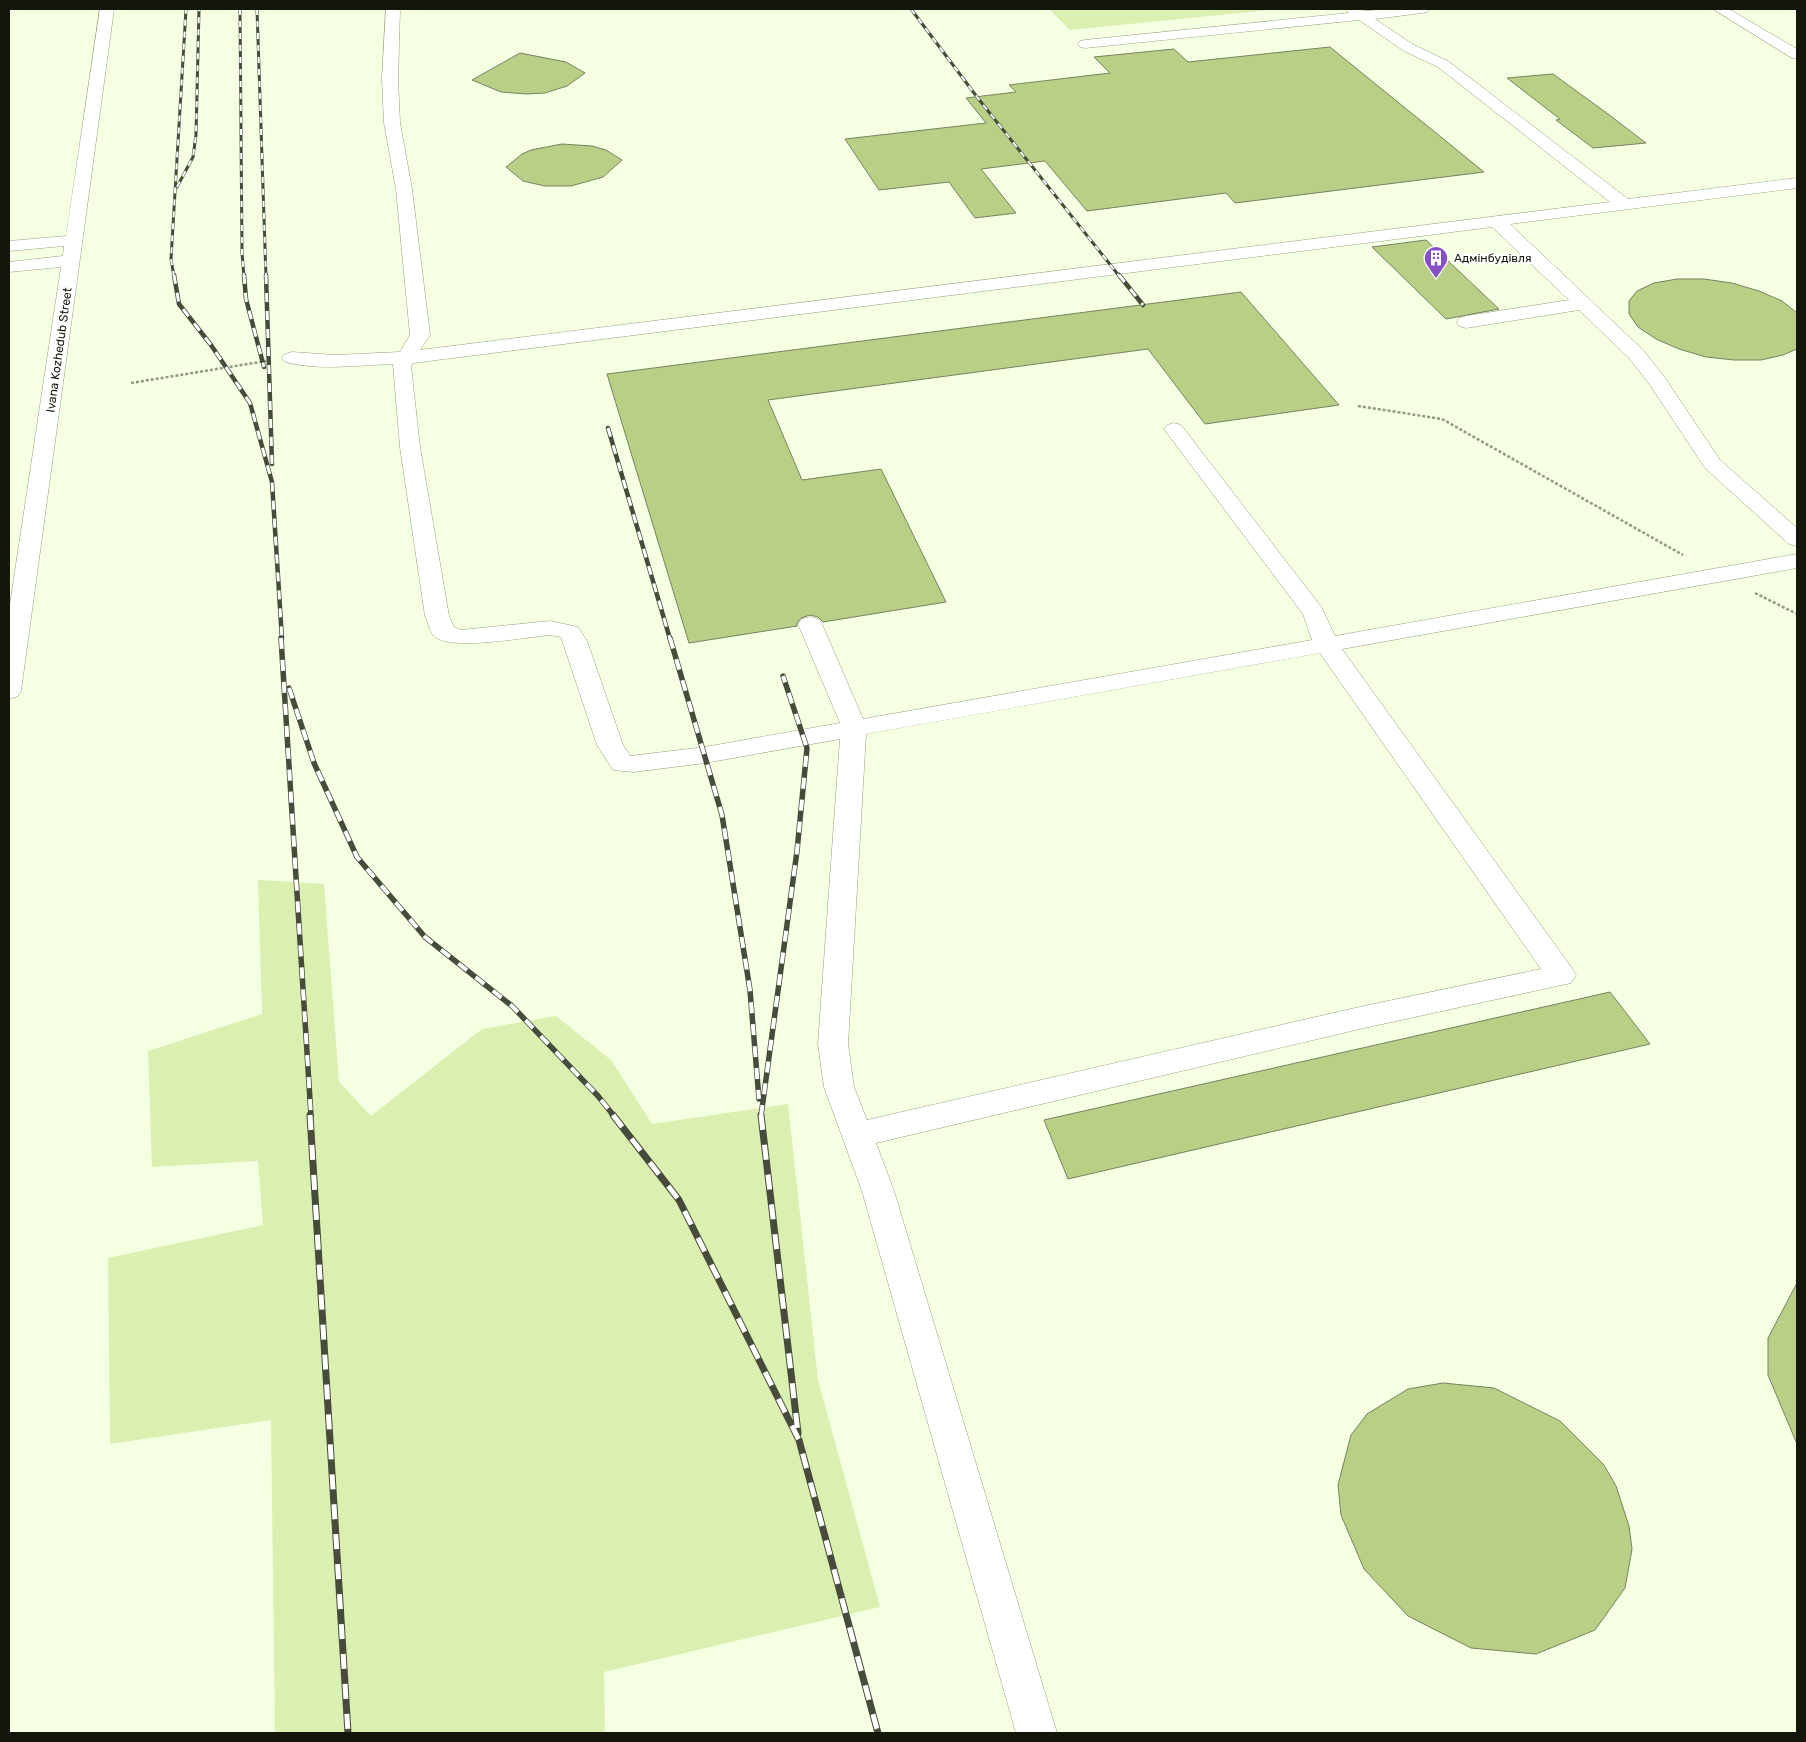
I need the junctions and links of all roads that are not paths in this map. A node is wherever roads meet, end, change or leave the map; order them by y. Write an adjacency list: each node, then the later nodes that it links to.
1 (108, 9): 11 (street, Ivana Kozhedub Street)
2 (393, 9): 18 (street)
3 (1422, 9): 5 (street)
4 (1720, 9): 7 (street)
5 (1358, 12): 6 (street); 9 (street)
6 (1085, 44)
7 (1797, 55)
8 (1797, 183): 9 (street)
9 (1625, 205): 10 (street)
10 (1496, 221): 15 (street); 18 (street)
11 (75, 240): 12 (street); 13 (street, Ivana Kozhedub Street)
12 (9, 246)
13 (72, 260): 14 (street); 24 (street, Ivana Kozhedub Street)
14 (9, 267)
15 (1581, 304): 16 (street); 20 (street)
16 (1466, 322)
17 (292, 358): 18 (street)
18 (406, 358): 25 (street)
19 (1174, 429): 23 (street)
20 (1797, 539)
21 (1797, 561): 23 (street)
22 (810, 624): 25 (street)
23 (1326, 644): 25 (street); 26 (street)
24 (9, 692)
25 (854, 727): 26 (street)
26 (857, 1136): 27 (street)
27 (1037, 1733)

